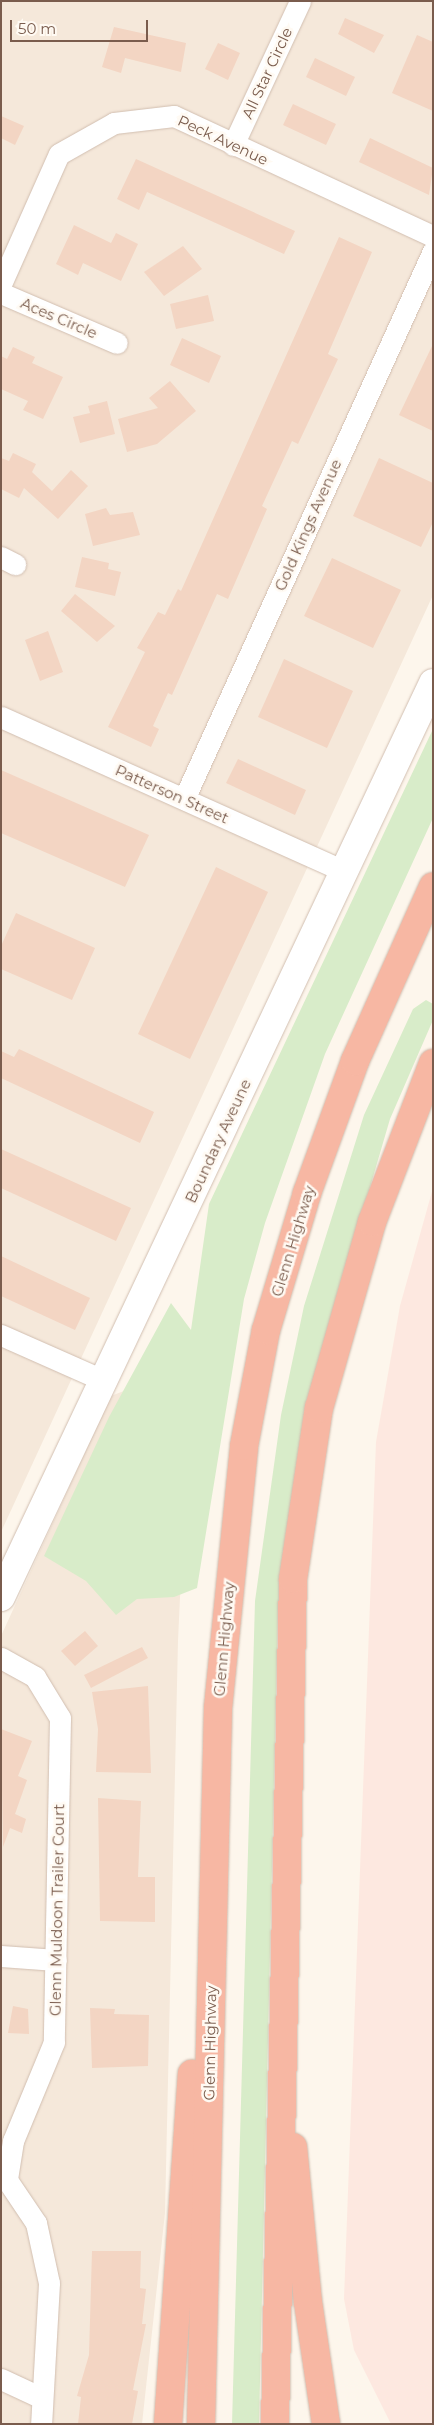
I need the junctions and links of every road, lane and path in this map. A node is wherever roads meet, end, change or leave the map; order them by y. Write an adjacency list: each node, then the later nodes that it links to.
1 (300, 1): 2 (street, All Star Circle)
2 (233, 145): 3 (street, Peck Avenue); 5 (street, Peck Avenue)
3 (433, 236)
4 (433, 251): 10 (street, Gold Kings Avenue)
5 (1, 284)
6 (1, 293): 7 (street, Aces Circle)
7 (117, 343)
8 (433, 682): 11 (street, Boundary Aveune)
9 (1, 717): 10 (street, Patterson Street)
10 (184, 799): 11 (street, Patterson Street)
11 (344, 872): 15 (street, Boundary Aveune)
12 (433, 887): 18 (highway, Glenn Highway)
13 (433, 1063): 21 (highway)
14 (1, 1335): 15 (street)
15 (105, 1381): 16 (street, Boundary Aveune)
16 (1, 1598)
17 (1, 1658): 20 (street, Glenn Muldoon Trailer Court)
18 (218, 1708): 26 (highway); 27 (highway, Glenn Highway)
19 (1, 1956): 20 (street)
20 (56, 1960): 22 (street, Glenn Muldoon Trailer Court)
21 (280, 2055): 28 (highway); 29 (highway)
22 (4, 2179): 24 (street, Glenn Muldoon Trailer Court)
23 (1, 2379): 24 (street)
24 (42, 2398): 25 (street, Glenn Muldoon Trailer Court)
25 (41, 2424)
26 (168, 2424)
27 (202, 2424)
28 (274, 2424)
29 (326, 2424)

